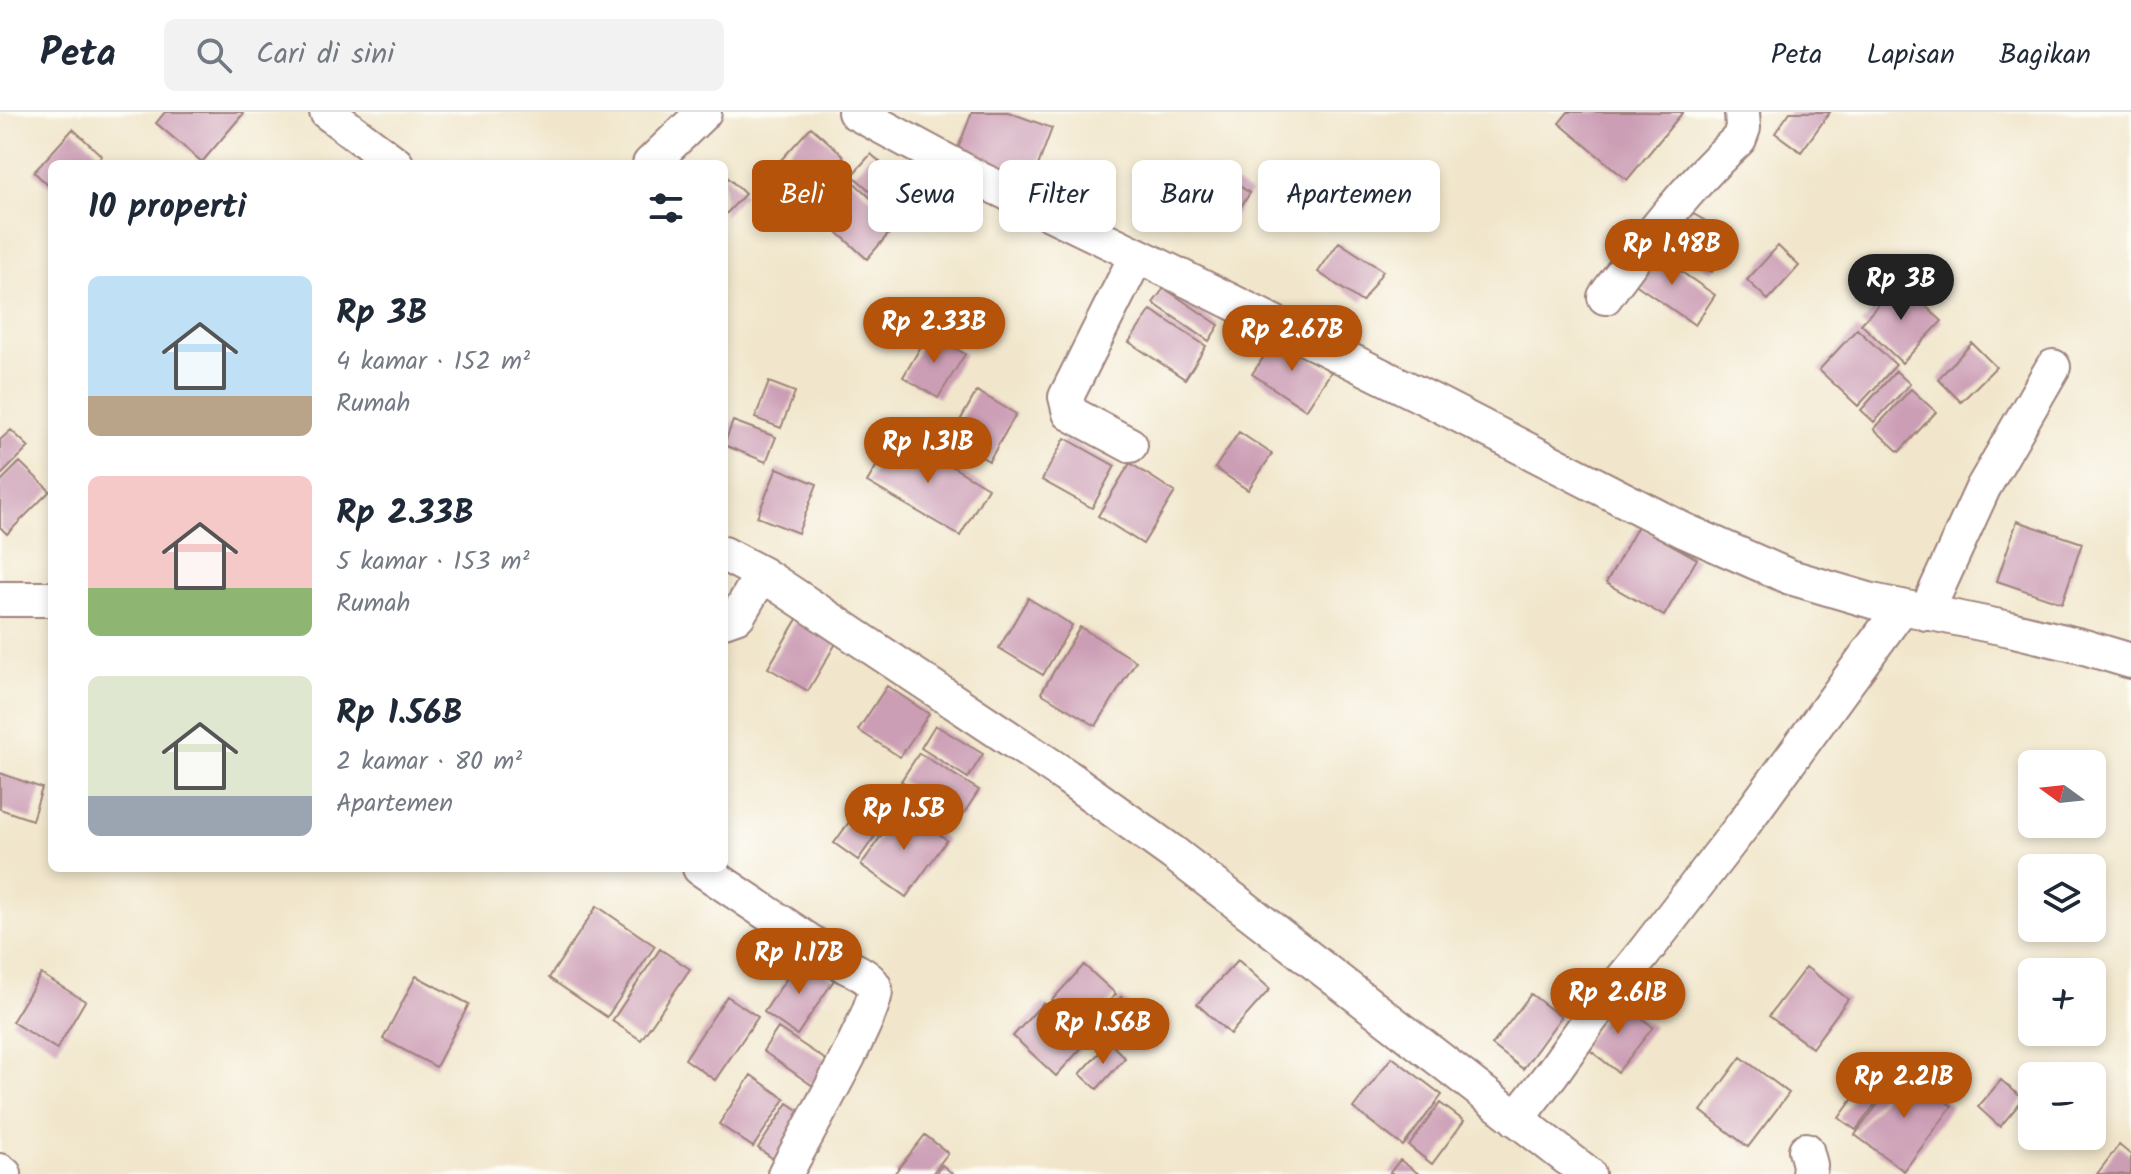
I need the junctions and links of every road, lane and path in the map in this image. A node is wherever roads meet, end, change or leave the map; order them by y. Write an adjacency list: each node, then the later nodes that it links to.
1 (327, 112): 5 (street)
2 (704, 112): 6 (street)
3 (855, 112): 7 (street)
4 (1742, 112): 8 (street)
5 (391, 160)
6 (654, 160)
7 (1137, 255): 10 (street); 15 (street)
8 (1605, 297)
9 (2053, 367): 15 (street)
10 (1130, 445)
11 (728, 556): 12 (street)
12 (762, 574): 16 (street); 19 (street)
13 (0, 599): 14 (street)
14 (48, 599)
15 (1914, 610): 17 (street); 19 (street)
16 (728, 619)
17 (2131, 661)
18 (706, 872): 20 (street)
19 (1516, 1119): 21 (street)
20 (785, 1174)
21 (1588, 1174)

